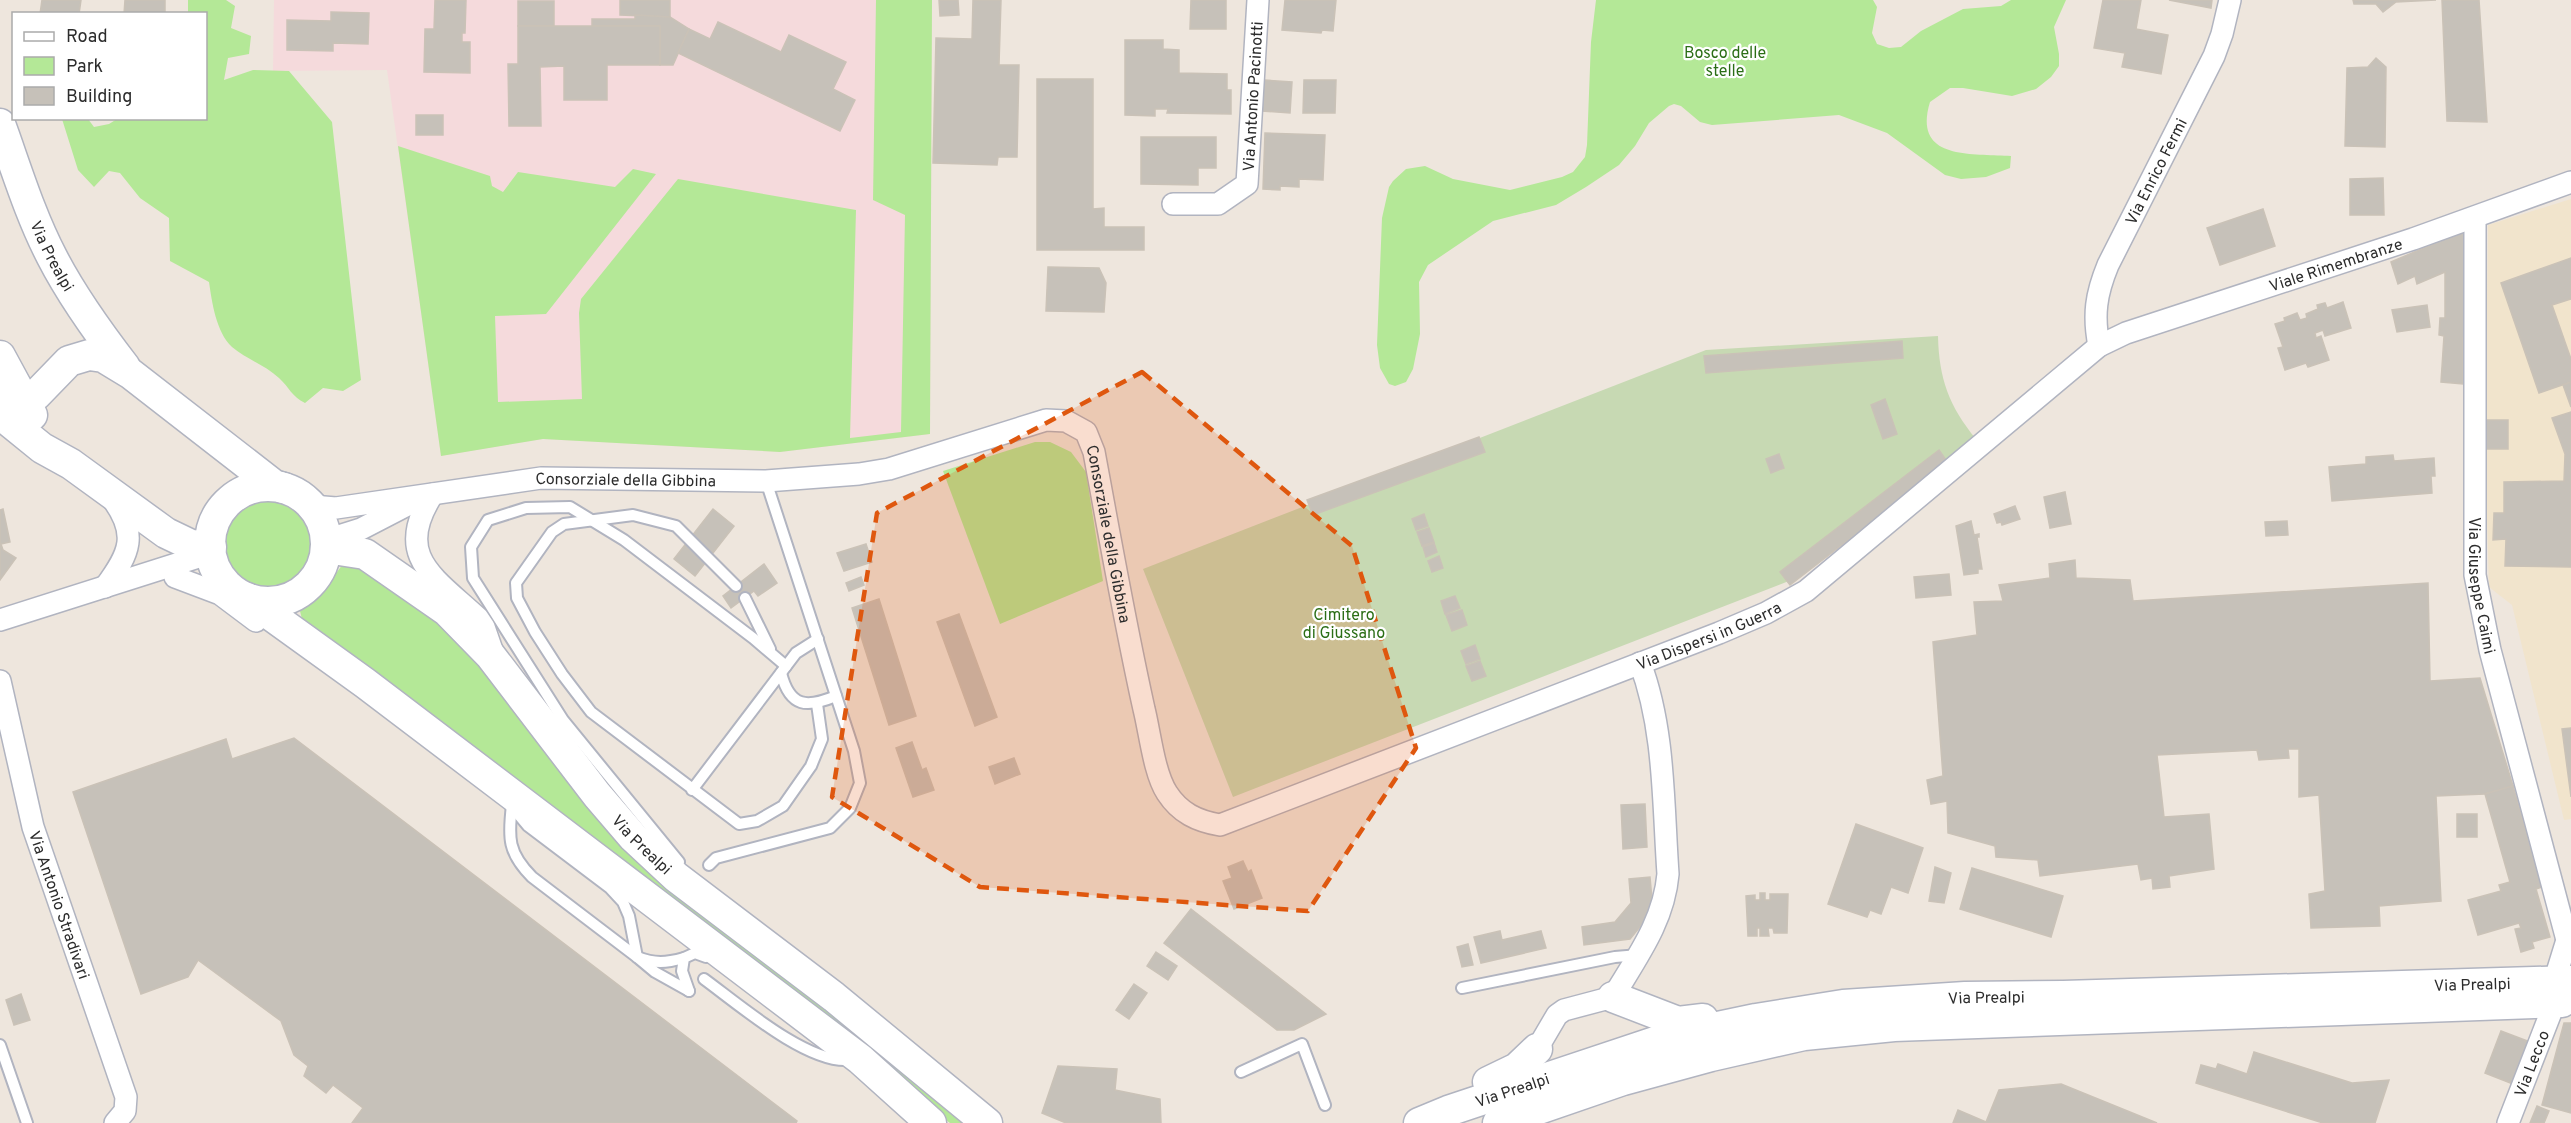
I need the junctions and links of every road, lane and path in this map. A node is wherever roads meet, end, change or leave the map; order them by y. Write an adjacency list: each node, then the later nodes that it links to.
1 (1258, 0): 5 (street, Via Antonio Pacinotti)
2 (2230, 0): 7 (street, Via Enrico Fermi)
3 (0, 124): 9 (main road, Via Prealpi)
4 (2571, 182): 6 (street, Viale Rimembranze)
5 (1173, 204)
6 (2475, 218): 7 (street, Viale Rimembranze); 40 (street, Via Giuseppe Caimi)
7 (2098, 346): 29 (street, Via Dispersi in Guerra)
8 (0, 356): 10 (main road)
9 (131, 374): 10 (main road, Via Prealpi); 12 (main road, Via Prealpi)
10 (7, 405): 13 (main road)
11 (766, 481): 14 (street, Consorziale della Gibbina); 26 (lane); 29 (street, Consorziale della Gibbina)
12 (284, 488): 15 (main road); 18 (main road)
13 (105, 489): 18 (main road); 22 (street)
14 (428, 496): 15 (street); 17 (street); 30 (street)
15 (312, 506): 17 (main road)
16 (593, 519): 21 (lane); 28 (lane); 35 (lane); 38 (lane)
17 (326, 544): 23 (main road); 30 (main road, Via Prealpi)
18 (211, 550): 20 (street); 23 (main road)
19 (175, 577): 20 (street); 23 (street); 27 (street)
20 (130, 579): 22 (street)
21 (736, 586)
22 (105, 587): 25 (street)
23 (236, 590): 27 (main road)
24 (745, 598): 28 (lane)
25 (0, 620)
26 (818, 639): 31 (lane); 33 (lane)
27 (312, 645): 36 (main road)
28 (772, 655): 31 (lane)
29 (1640, 663): 41 (street, Via Dispersi in Guerra)
30 (497, 665): 45 (main road, Via Prealpi)
31 (784, 670): 34 (lane); 35 (lane)
32 (0, 681): 60 (street, Via Antonio Stradivari)
33 (836, 696): 34 (lane); 37 (lane)
34 (816, 704): 35 (lane)
35 (692, 790)
36 (503, 794): 42 (lane); 42 (lane); 52 (main road)
37 (710, 865)
38 (689, 870)
39 (706, 885): 45 (lane)
40 (2569, 943): 48 (street, Via Lecco)
41 (1639, 955): 47 (lane); 49 (street, Via Dispersi in Guerra)
42 (637, 957): 43 (lane); 43 (lane)
43 (684, 958): 44 (lane)
44 (711, 961)
45 (800, 972): 62 (main road, Via Prealpi)
46 (704, 979): 55 (lane)
47 (1462, 988)
48 (2563, 991): 51 (main road, Via Prealpi); 64 (main road, Via Prealpi); 65 (street, Via Lecco)
49 (1613, 997): 51 (main road); 54 (street)
50 (766, 1003): 52 (lane)
51 (1756, 1019): 58 (main road, Via Prealpi)
52 (811, 1021): 55 (main road)
53 (0, 1045): 59 (lane)
54 (1537, 1049): 58 (main road)
55 (860, 1059): 61 (main road)
56 (1241, 1072): 57 (lane)
57 (1325, 1105)
58 (1448, 1111): 63 (main road, Via Prealpi)
59 (27, 1123)
60 (115, 1123)
61 (931, 1123)
62 (987, 1123)
63 (1419, 1123)
64 (1498, 1123)
65 (2508, 1123)

